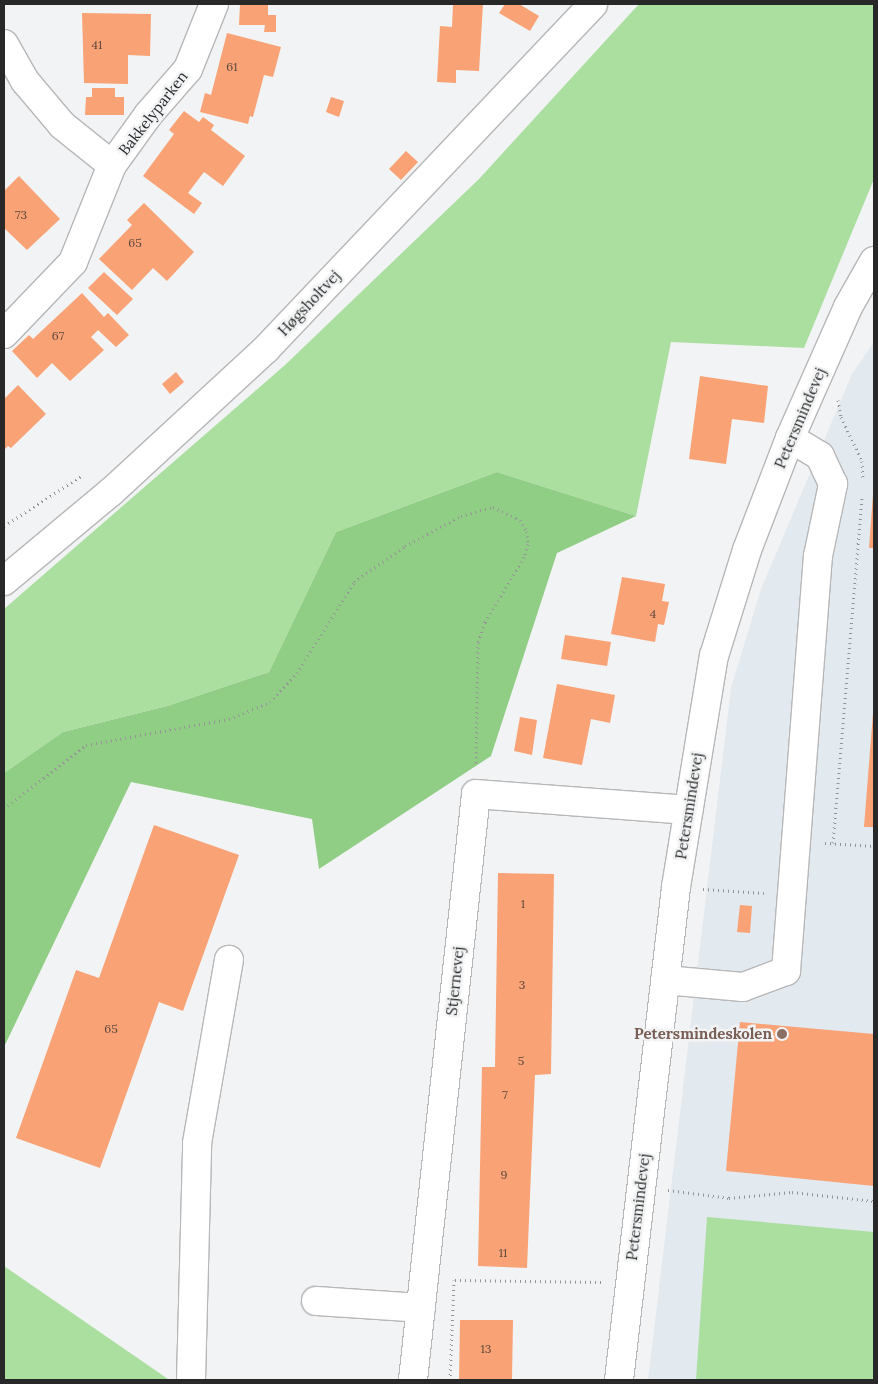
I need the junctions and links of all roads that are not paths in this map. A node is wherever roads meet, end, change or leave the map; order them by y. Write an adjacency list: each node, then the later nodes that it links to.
1 (214, 4): 4 (street, Bakkelyparken)
2 (593, 4): 8 (street, Høgsholtvej)
3 (4, 44): 4 (street, Bakkelyparken)
4 (112, 165): 6 (street, Bakkelyparken)
5 (874, 261): 7 (street, Petersmindevej)
6 (4, 334)
7 (790, 438): 9 (street, Petersmindevej); 11 (street)
8 (4, 581)
9 (688, 810): 11 (street, Petersmindevej); 13 (street, Stjernevej)
10 (229, 960): 14 (street)
11 (665, 980): 16 (street, Petersmindevej)
12 (316, 1301): 13 (street)
13 (421, 1308): 15 (street, Stjernevej)
14 (191, 1380)
15 (413, 1380)
16 (619, 1380)

